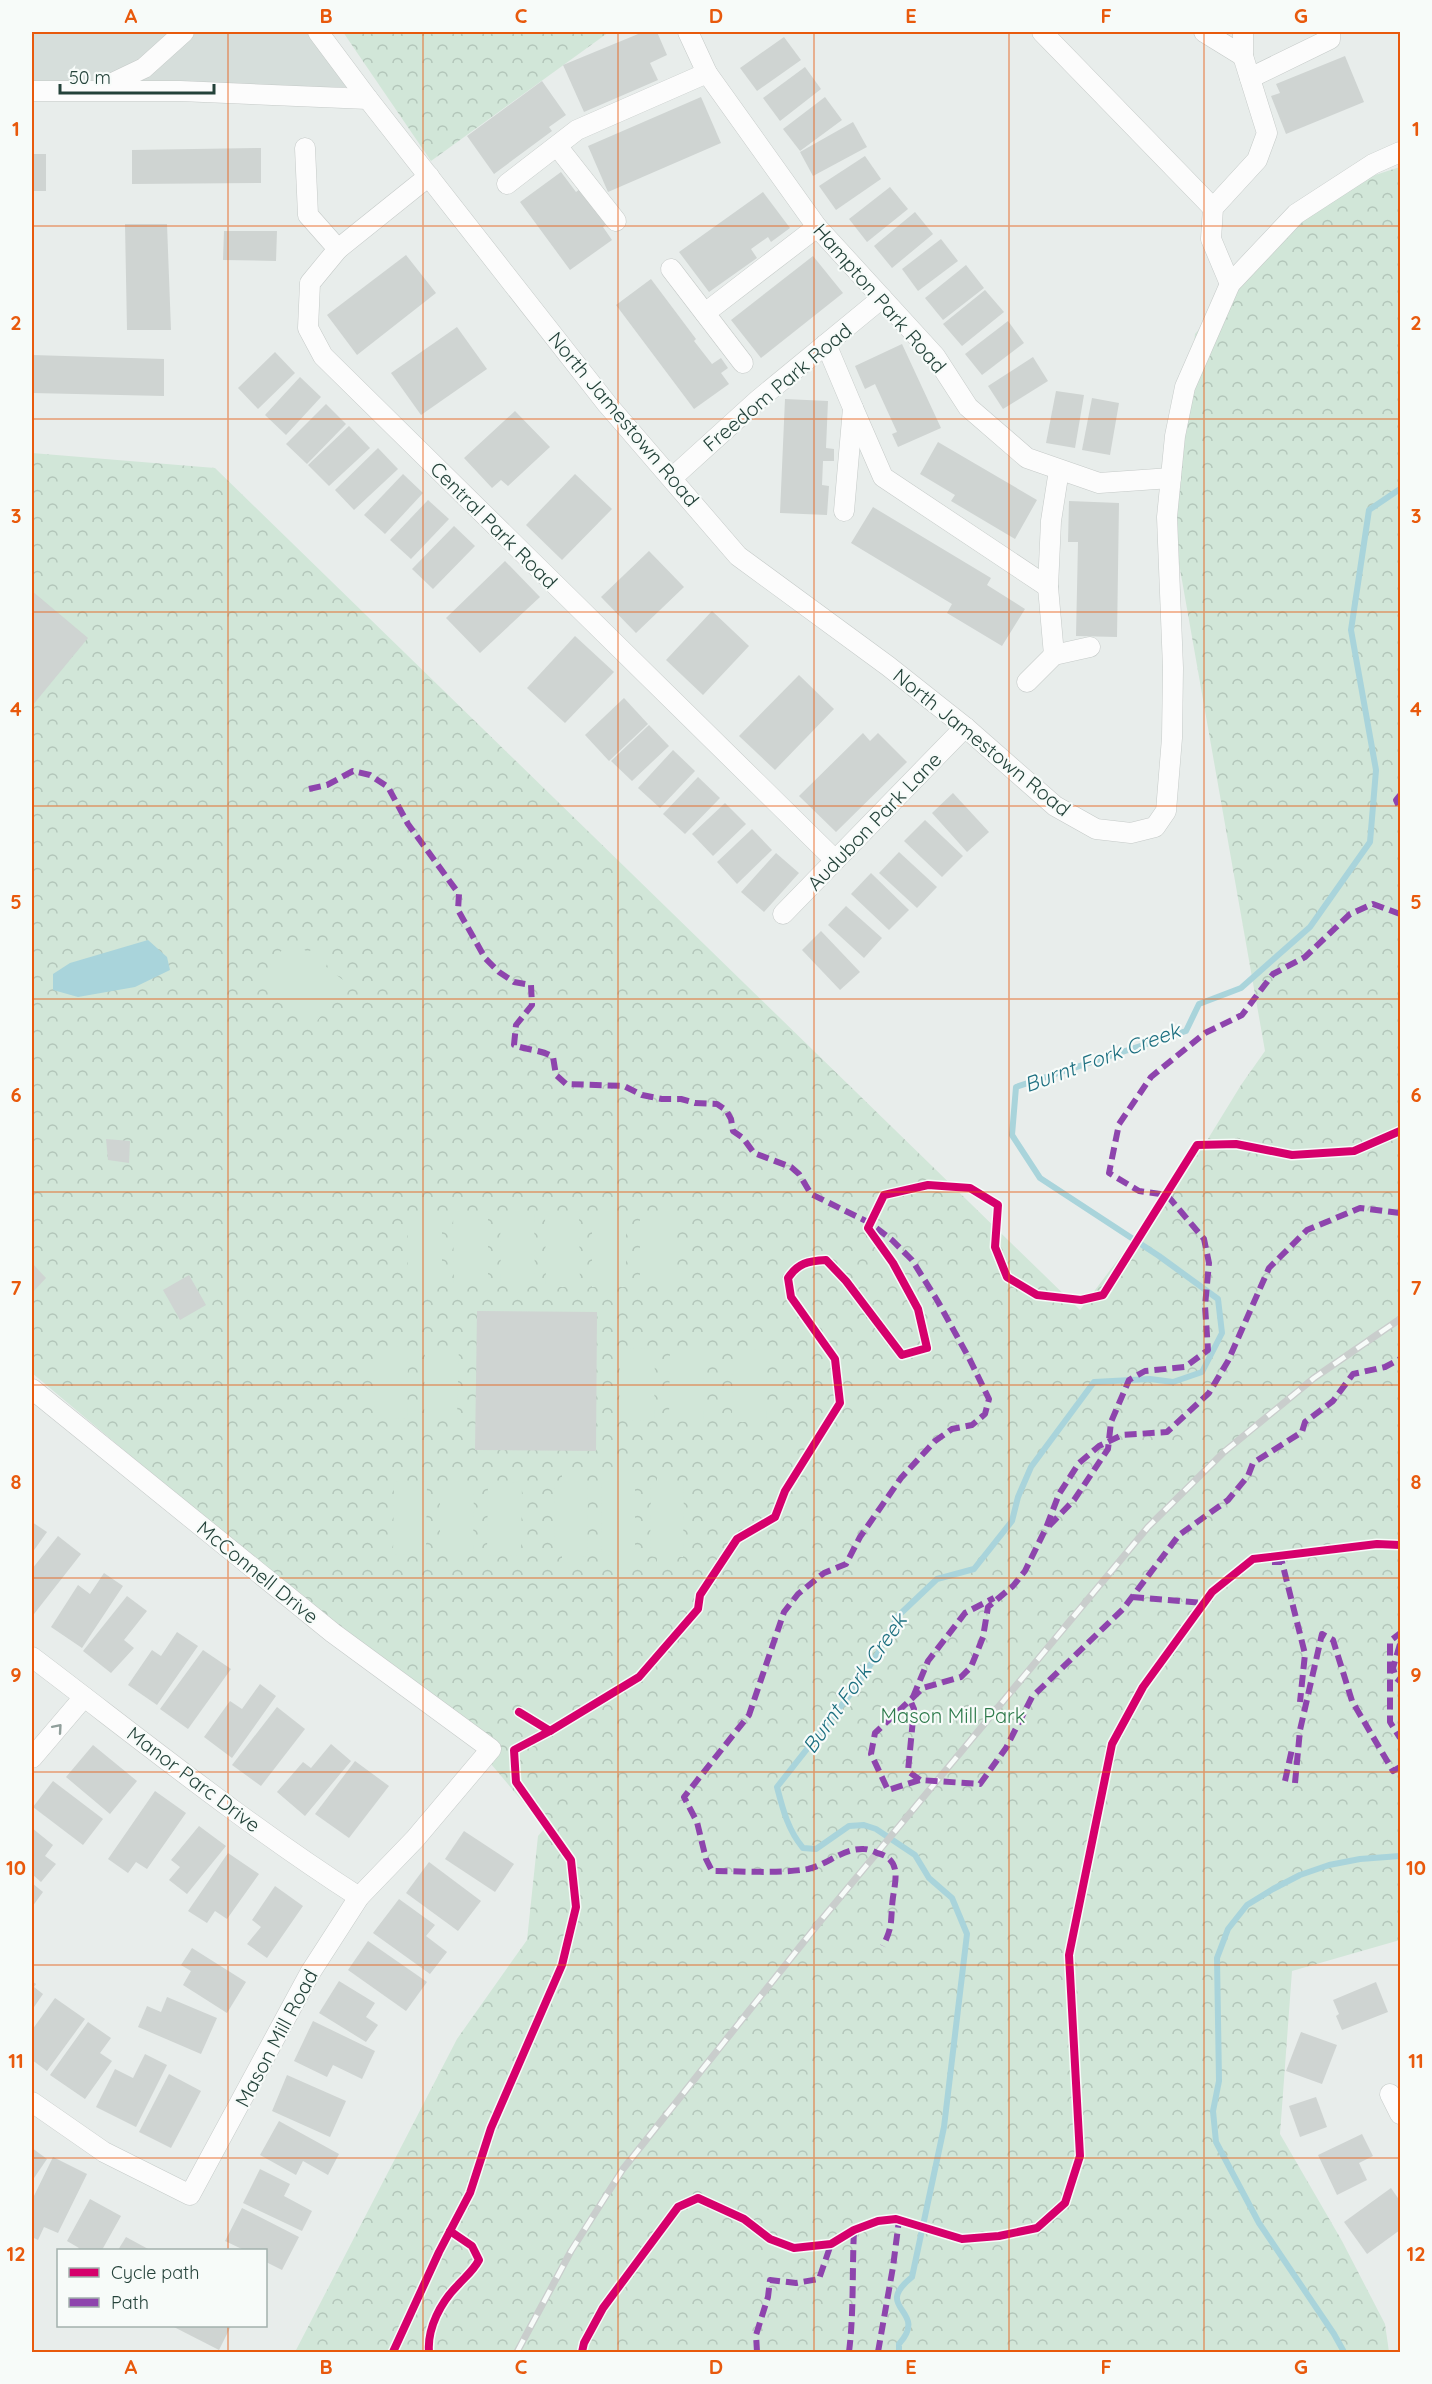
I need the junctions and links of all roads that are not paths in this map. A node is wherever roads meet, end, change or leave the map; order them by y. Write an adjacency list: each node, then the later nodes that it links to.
1 (184, 32): 12 (street)
2 (318, 32): 13 (street, North Jamestown Road)
3 (688, 32): 9 (street, Hampton Park Road)
4 (1042, 32): 19 (street)
5 (1204, 32): 8 (street)
6 (1243, 32): 8 (street)
7 (1330, 32): 10 (street)
8 (1243, 56): 10 (street)
9 (707, 73): 14 (street); 21 (street, Hampton Park Road)
10 (1250, 78): 19 (street)
11 (32, 91): 12 (street)
12 (97, 91): 13 (street)
13 (368, 99): 17 (street, North Jamestown Road)
14 (557, 146): 18 (street); 20 (street)
15 (305, 148): 22 (street)
16 (1401, 152): 24 (street, North Jamestown Road)
17 (429, 176): 22 (street, Central Park Road); 31 (street, North Jamestown Road)
18 (507, 184)
19 (1214, 208): 24 (street)
20 (616, 221)
21 (817, 226): 25 (street, Hampton Park Road); 26 (street)
22 (338, 249): 39 (street, Central Park Road)
23 (671, 268): 26 (street)
24 (1230, 284): 32 (street, North Jamestown Road)
25 (882, 298): 27 (street, Freedom Park Road); 30 (street, Hampton Park Road)
26 (705, 313): 28 (street)
27 (826, 344): 29 (street); 31 (street, Freedom Park Road)
28 (743, 363)
29 (853, 408): 33 (street); 34 (street)
30 (1059, 470): 32 (street, Hampton Park Road); 34 (street)
31 (672, 478): 38 (street, North Jamestown Road)
32 (1171, 478): 38 (street, North Jamestown Road)
33 (844, 511)
34 (1048, 587): 36 (street)
35 (1090, 647): 36 (street)
36 (1054, 655): 37 (street)
37 (1027, 682)
38 (964, 727): 39 (street, Audubon Park Lane)
39 (835, 860): 40 (street, Audubon Park Lane)
40 (783, 914)
41 (32, 1389): 44 (street, McConnell Drive)
42 (32, 1657): 43 (street, Manor Parc Drive)
43 (84, 1697): 45 (street, one-way to 43); 46 (street, Manor Parc Drive)
44 (491, 1749): 46 (street, Mason Mill Road)
45 (32, 1758)
46 (359, 1897): 48 (street, Mason Mill Road)
47 (1390, 2094): 49 (street)
48 (32, 2102)
49 (1401, 2114)

